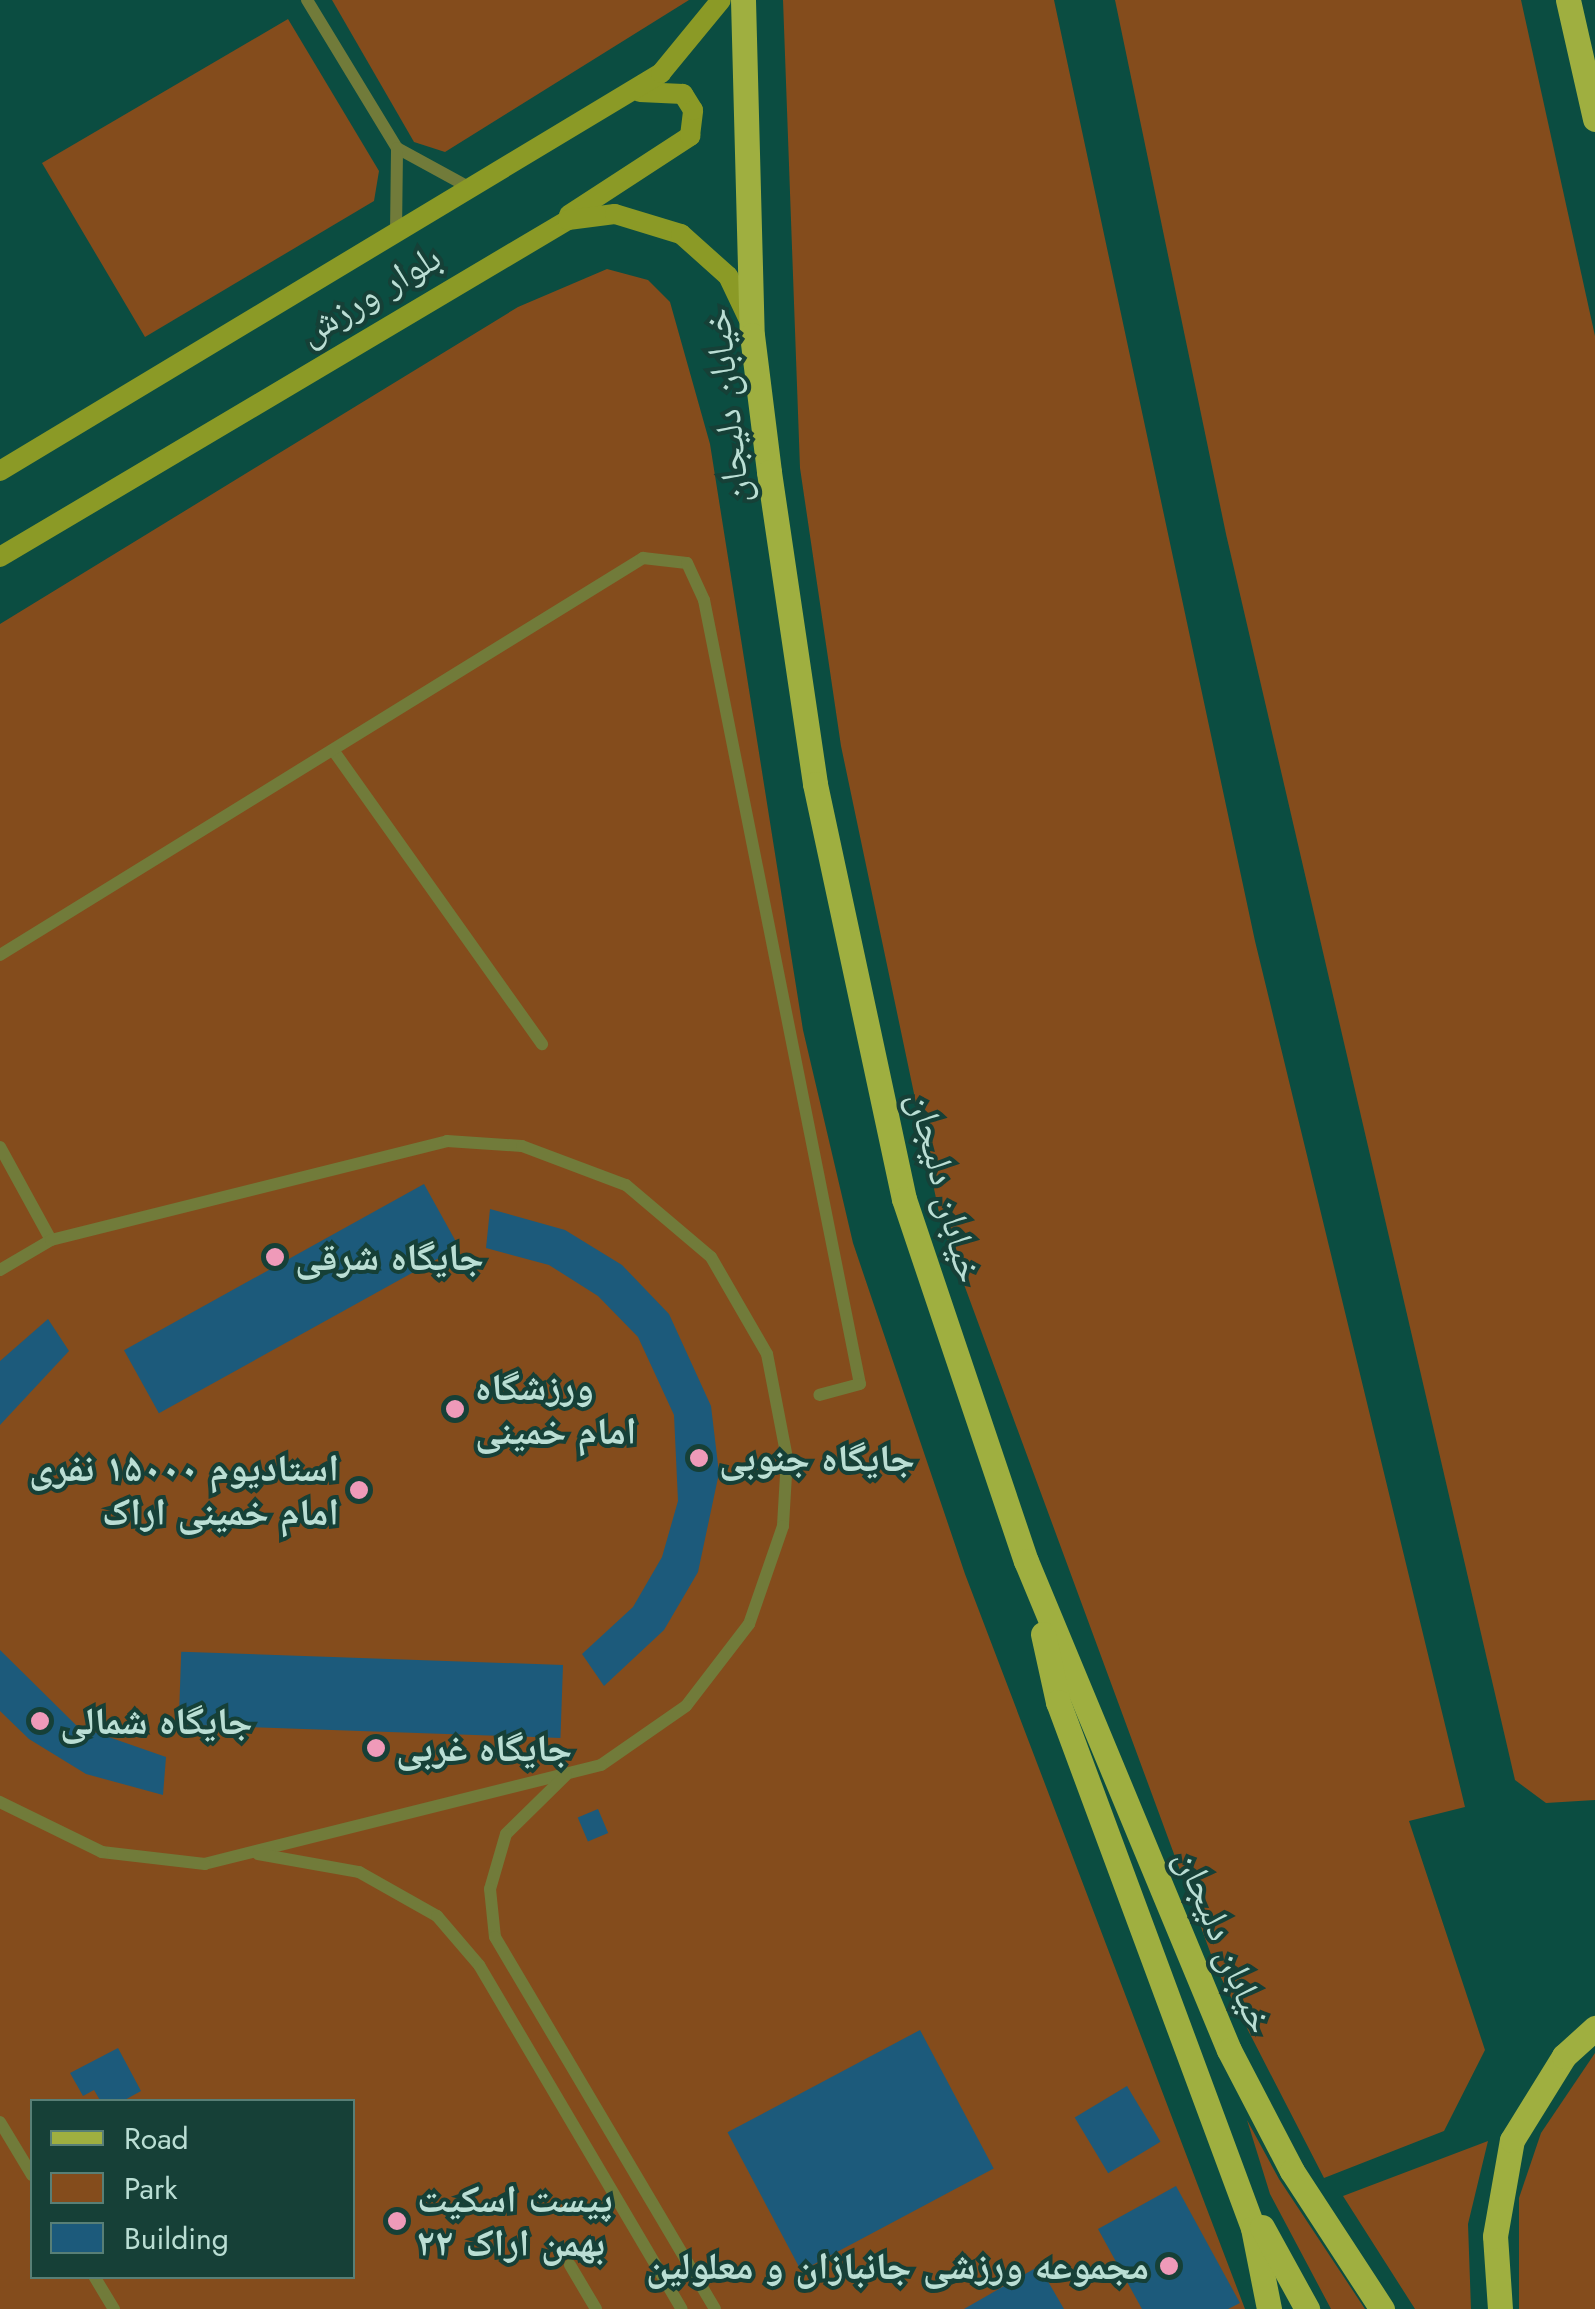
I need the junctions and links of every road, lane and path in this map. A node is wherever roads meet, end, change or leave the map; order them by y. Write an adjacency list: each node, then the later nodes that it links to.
1 (307, 0): 7 (lane)
2 (721, 0): 5 (main road, بلوار ورزش)
3 (743, 0): 11 (main road, خیابان دلیجان)
4 (1568, 0): 6 (main road)
5 (626, 94): 8 (main road, بلوار ورزش); 9 (main road)
6 (1595, 119)
7 (397, 148): 8 (lane); 10 (lane)
8 (470, 188): 10 (main road, بلوار ورزش)
9 (546, 228): 11 (main road, بلوار ورزش); 13 (main road, بلوار ورزش)
10 (396, 233): 12 (main road, بلوار ورزش)
11 (752, 335): 21 (main road, خیابان دلیجان)
12 (0, 471)
13 (0, 558)
14 (333, 750): 15 (lane); 16 (lane); 20 (lane)
15 (0, 955)
16 (542, 1044)
17 (0, 1148): 18 (lane)
18 (51, 1240): 19 (lane); 22 (lane)
19 (0, 1270)
20 (819, 1395)
21 (1026, 1561): 28 (main road); 37 (main road, خیابان دلیجان)
22 (568, 1773): 24 (lane); 34 (lane)
23 (0, 1802): 24 (lane)
24 (251, 1852): 33 (lane)
25 (1595, 2028): 38 (main road)
26 (0, 2122): 27 (lane)
27 (30, 2172)
28 (1233, 2175): 35 (main road); 36 (main road)
29 (570, 2266): 32 (lane)
30 (96, 2279): 31 (lane)
31 (114, 2309)
32 (596, 2309)
33 (682, 2309)
34 (715, 2309)
35 (1269, 2309)
36 (1307, 2309)
37 (1382, 2309)
38 (1500, 2309)

